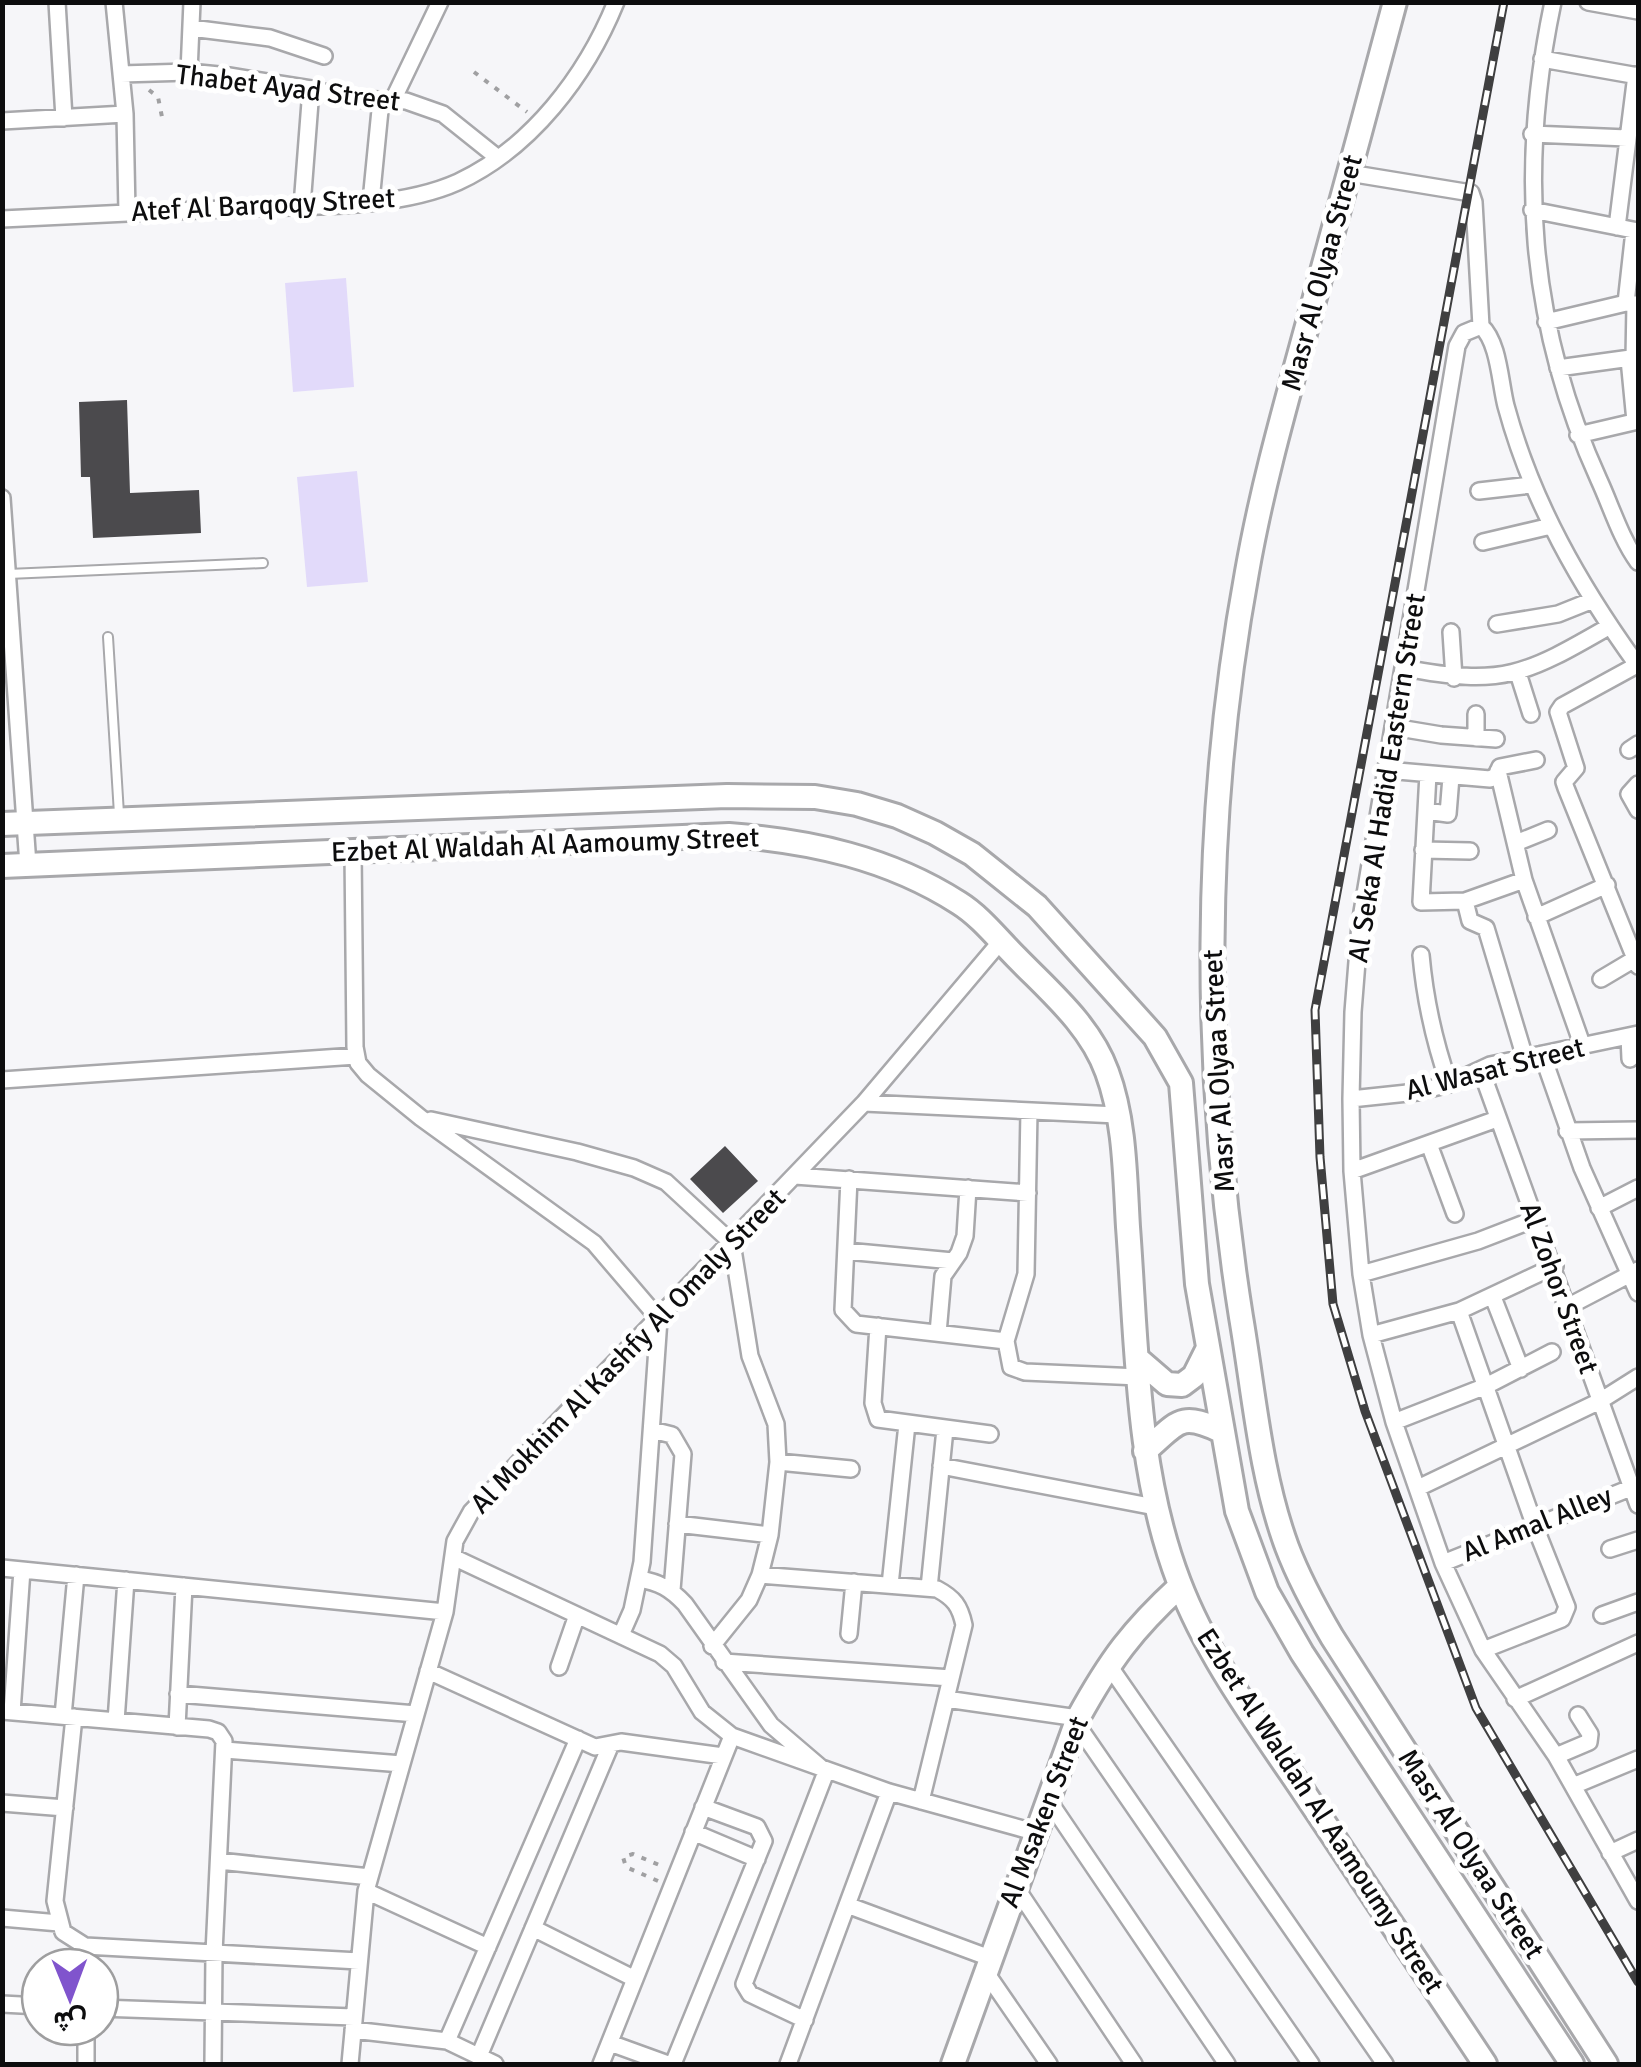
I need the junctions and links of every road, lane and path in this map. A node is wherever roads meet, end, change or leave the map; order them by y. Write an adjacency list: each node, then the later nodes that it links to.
1 (57, 2): 21 (street)
2 (114, 2): 16 (street)
3 (192, 2): 10 (street)
4 (440, 2): 18 (street)
5 (616, 2): 23 (street, Atef Al Barqoqy Street)
6 (1395, 2): 27 (street, Masr Al Olyaa Street)
7 (1553, 2): 12 (street)
8 (1588, 2): 9 (street)
9 (1638, 11)
10 (190, 28): 11 (street); 13 (street)
11 (324, 56)
12 (1542, 59): 15 (street); 24 (street)
13 (189, 72): 16 (street, Thabet Ayad Street); 17 (street, Thabet Ayad Street)
14 (474, 72): 23 (path)
15 (1637, 76): 25 (street)
16 (121, 77): 19 (street); 20 (path)
17 (311, 89): 18 (street, Thabet Ayad Street); 29 (street)
18 (387, 100): 26 (street, Thabet Ayad Street); 28 (street)
19 (125, 114): 21 (street); 31 (street)
20 (162, 117)
21 (64, 118): 22 (street)
22 (2, 121)
23 (539, 121): 26 (street, Atef Al Barqoqy Street)
24 (1532, 134): 25 (street); 30 (street)
25 (1631, 134): 33 (street)
26 (498, 158): 28 (street, Atef Al Barqoqy Street)
27 (1349, 173): 37 (street); 103 (street, Masr Al Olyaa Street)
28 (372, 201): 29 (street, Atef Al Barqoqy Street)
29 (302, 206): 31 (street, Atef Al Barqoqy Street)
30 (1532, 210): 33 (street); 36 (street)
31 (126, 213): 32 (street, Atef Al Barqoqy Street)
32 (2, 219)
33 (1616, 228): 34 (street)
34 (1636, 231): 35 (street)
35 (1633, 304): 36 (street); 38 (street)
36 (1546, 322): 39 (street)
37 (1481, 326): 42 (street); 56 (street, Al Seka Al Hadid Eastern Street)
38 (1634, 358): 39 (street); 40 (street)
39 (1558, 368): 41 (street)
40 (1637, 421): 41 (street)
41 (1578, 435): 47 (street)
42 (1531, 485): 43 (street); 45 (street)
43 (1479, 491)
44 (2, 498): 49 (street)
45 (1551, 526): 46 (street); 50 (street)
46 (1483, 542)
47 (1637, 557)
48 (263, 562): 49 (lane)
49 (5, 574): 76 (street)
50 (1593, 600): 51 (street); 52 (street)
51 (1497, 624)
52 (1610, 626): 55 (street); 57 (street)
53 (1451, 632): 58 (street)
54 (108, 637): 75 (lane)
55 (1638, 665): 88 (street)
56 (1404, 668): 58 (street); 61 (street, Al Seka Al Hadid Eastern Street)
57 (1518, 672): 58 (street); 60 (street)
58 (1454, 678)
59 (1476, 714): 62 (street)
60 (1531, 714)
61 (1394, 727): 62 (street); 65 (street, Al Seka Al Hadid Eastern Street)
62 (1476, 738): 63 (street)
63 (1496, 739)
64 (1536, 760): 66 (street)
65 (1386, 770): 67 (street); 106 (street, Al Seka Al Hadid Eastern Street)
66 (1498, 771): 68 (street); 79 (street)
67 (1428, 774): 68 (street); 73 (street)
68 (1452, 776): 73 (street)
69 (1634, 789): 72 (street)
70 (728, 796): 71 (street, Ezbet Al Waldah Al Aamoumy Street); 78 (street); 104 (street, Ezbet Al Waldah Al Aamoumy Street)
71 (462, 806): 74 (street, Ezbet Al Waldah Al Aamoumy Street); 80 (street)
72 (1638, 810)
73 (1426, 811): 81 (street)
74 (204, 816): 75 (street, Ezbet Al Waldah Al Aamoumy Street); 84 (street)
75 (119, 819): 76 (street, Ezbet Al Waldah Al Aamoumy Street)
76 (14, 823): 85 (street)
77 (1548, 830): 79 (street)
78 (728, 835): 80 (street, Ezbet Al Waldah Al Aamoumy Street); 91 (street, Ezbet Al Waldah Al Aamoumy Street)
79 (1516, 843): 87 (street)
80 (464, 846): 83 (street, Ezbet Al Waldah Al Aamoumy Street)
81 (1423, 850): 82 (street); 89 (street)
82 (1470, 850)
83 (354, 851): 84 (street, Ezbet Al Waldah Al Aamoumy Street); 98 (street)
84 (205, 858): 85 (street, Ezbet Al Waldah Al Aamoumy Street)
85 (28, 865): 86 (street, Ezbet Al Waldah Al Aamoumy Street)
86 (2, 866)
87 (1524, 880): 89 (street); 90 (street)
88 (1607, 885): 90 (street); 93 (street)
89 (1465, 901): 99 (street)
90 (1536, 917): 96 (street)
91 (1001, 941): 107 (street, Al Mokhim Al Kashfy Al Omaly Street); 109 (street, Ezbet Al Waldah Al Aamoumy Street)
92 (1421, 955): 105 (street)
93 (1638, 960): 94 (street)
94 (1602, 979)
95 (1634, 1035): 96 (street, Al Wasat Street); 100 (street)
96 (1582, 1047): 97 (street, Al Wasat Street)
97 (1542, 1054): 99 (street, Al Wasat Street); 112 (street)
98 (356, 1056): 102 (street); 110 (street)
99 (1525, 1058): 101 (street, Al Wasat Street)
100 (1630, 1059)
101 (1482, 1070): 105 (street, Al Wasat Street); 111 (street, Al Zohor Street)
102 (2, 1080)
103 (1217, 1082): 104 (street); 165 (street, Masr Al Olyaa Street)
104 (1180, 1083): 139 (street, Masr Al Olyaa Street)
105 (1449, 1084): 106 (street, Al Wasat Street)
106 (1351, 1099): 115 (street, Al Seka Al Hadid Eastern Street)
107 (864, 1104): 108 (street); 116 (street, Al Mokhim Al Kashfy Al Omaly Street)
108 (1029, 1111): 109 (street); 120 (street)
109 (1118, 1116): 141 (street, Ezbet Al Waldah Al Aamoumy Street)
110 (420, 1118): 124 (street); 134 (street)
111 (1497, 1120): 114 (street); 123 (street, Al Zohor Street)
112 (1567, 1130): 113 (street); 121 (street)
113 (1638, 1130)
114 (1429, 1144): 115 (street); 122 (street)
115 (1352, 1171): 129 (street, Al Seka Al Hadid Eastern Street)
116 (795, 1176): 117 (street); 124 (street, Al Mokhim Al Kashfy Al Omaly Street)
117 (849, 1179): 118 (street); 125 (street)
118 (968, 1188): 120 (street); 126 (street)
119 (1638, 1188): 121 (street)
120 (1028, 1194): 138 (street)
121 (1598, 1208): 128 (street)
122 (1455, 1214)
123 (1535, 1219): 127 (street, Al Zohor Street); 129 (street)
124 (732, 1243): 134 (street, Al Mokhim Al Kashfy Al Omaly Street); 154 (street)
125 (846, 1250): 126 (street); 135 (street)
126 (953, 1261): 136 (street)
127 (1555, 1266): 131 (street); 132 (street, Al Zohor Street)
128 (1634, 1272): 130 (street); 132 (street)
129 (1361, 1274): 137 (street, Al Seka Al Hadid Eastern Street)
130 (1638, 1293)
131 (1492, 1297): 133 (street); 142 (street)
132 (1568, 1306): 145 (street, Al Zohor Street)
133 (1459, 1310): 137 (street); 144 (street)
134 (658, 1319): 149 (street); 169 (street, Al Mokhim Al Kashfy Al Omaly Street)
135 (878, 1326): 136 (street); 147 (street)
136 (938, 1333): 138 (street)
137 (1370, 1336): 146 (street, Al Seka Al Hadid Eastern Street)
138 (1006, 1340): 141 (street)
139 (1207, 1350): 141 (street); 150 (street, Masr Al Olyaa Street)
140 (1552, 1352): 142 (street)
141 (1139, 1368): 153 (street, Ezbet Al Waldah Al Aamoumy Street)
142 (1521, 1369): 144 (street)
143 (1638, 1376): 145 (street)
144 (1486, 1386): 146 (street); 152 (street)
145 (1600, 1401): 152 (street); 157 (street, Al Zohor Street)
146 (1394, 1422): 158 (street, Al Seka Al Hadid Eastern Street)
147 (907, 1424): 148 (street); 179 (street)
148 (945, 1429): 151 (street); 155 (street)
149 (652, 1430): 161 (street); 176 (street)
150 (1222, 1431): 153 (street); 170 (street, Masr Al Olyaa Street)
151 (990, 1434)
152 (1506, 1446): 158 (street); 162 (street)
153 (1145, 1451): 160 (street, Ezbet Al Waldah Al Aamoumy Street)
154 (778, 1462): 156 (street); 163 (street)
155 (941, 1466): 160 (street); 182 (street)
156 (851, 1470)
157 (1635, 1486): 159 (street, Al Zohor Street); 162 (street, Al Amal Alley)
158 (1418, 1488): 171 (street, Al Seka Al Hadid Eastern Street)
159 (1638, 1505)
160 (1156, 1506): 181 (street, Ezbet Al Waldah Al Aamoumy Street)
161 (677, 1524): 163 (street); 183 (street)
162 (1534, 1524): 167 (street); 171 (street, Al Amal Alley)
163 (770, 1535): 175 (street)
164 (1638, 1540): 166 (street)
165 (1287, 1547): 170 (street); 266 (street, Masr Al Olyaa Street)
166 (1610, 1549)
167 (1544, 1550): 168 (street); 192 (street)
168 (1527, 1556)
169 (452, 1557): 185 (street, Al Mokhim Al Kashfy Al Omaly Street); 186 (street)
170 (1253, 1560): 265 (street, Masr Al Olyaa Street)
171 (1444, 1562): 192 (street, Al Seka Al Hadid Eastern Street)
172 (2, 1568): 173 (street)
173 (22, 1570): 174 (street); 201 (street)
174 (76, 1575): 177 (street); 204 (street)
175 (760, 1575): 178 (street); 191 (street)
176 (639, 1579): 183 (street); 189 (street)
177 (126, 1580): 180 (street); 206 (street)
178 (854, 1582): 179 (street); 188 (street)
179 (890, 1584): 182 (street)
180 (184, 1586): 185 (street); 198 (street)
181 (1180, 1586): 194 (street, Al Msaken Street); 264 (street, Ezbet Al Waldah Al Aamoumy Street)
182 (929, 1588): 197 (street)
183 (672, 1590): 191 (street)
184 (1638, 1602): 187 (street)
185 (445, 1612): 196 (street, Al Mokhim Al Kashfy Al Omaly Street)
186 (577, 1615): 189 (street); 195 (street)
187 (1602, 1615)
188 (849, 1634)
189 (621, 1635): 208 (street)
190 (1638, 1643): 200 (street)
191 (712, 1646): 193 (street)
192 (1483, 1650): 200 (street, Al Seka Al Hadid Eastern Street)
193 (724, 1662): 197 (street); 216 (street)
194 (1108, 1664): 205 (street, Al Msaken Street); 263 (street)
195 (558, 1666)
196 (428, 1671): 202 (street, Al Mokhim Al Kashfy Al Omaly Street); 209 (street)
197 (951, 1678): 199 (street)
198 (178, 1694): 202 (street); 207 (street)
199 (946, 1699): 205 (street); 220 (street)
200 (1515, 1699): 213 (street, Al Seka Al Hadid Eastern Street)
201 (7, 1711): 204 (street)
202 (416, 1714): 215 (street, Al Mokhim Al Kashfy Al Omaly Street)
203 (1578, 1716): 213 (street)
204 (68, 1717): 206 (street); 223 (street)
205 (1077, 1720): 219 (street, Al Msaken Street); 262 (street)
206 (116, 1721): 207 (street)
207 (177, 1726): 211 (street)
208 (732, 1736): 212 (street); 216 (street)
209 (578, 1739): 210 (street); 240 (street)
210 (611, 1744): 212 (street); 238 (street)
211 (225, 1750): 215 (street); 230 (street)
212 (723, 1756): 222 (street)
213 (1556, 1756): 217 (street, Al Seka Al Hadid Eastern Street)
214 (1638, 1760): 217 (street)
215 (402, 1764): 232 (street, Al Mokhim Al Kashfy Al Omaly Street)
216 (826, 1772): 218 (street); 229 (street)
217 (1573, 1786): 228 (street, Al Seka Al Hadid Eastern Street)
218 (889, 1792): 220 (street); 235 (street)
219 (1047, 1798): 225 (street, Al Msaken Street); 261 (street)
220 (921, 1801): 225 (street)
221 (2, 1802): 223 (street)
222 (703, 1806): 224 (street); 227 (street)
223 (64, 1808): 237 (street)
224 (693, 1832): 227 (street); 231 (street)
225 (1034, 1832): 233 (street, Al Msaken Street)
226 (1638, 1840): 228 (street)
227 (760, 1852): 229 (street); 257 (street)
228 (1610, 1852): 234 (street, Al Seka Al Hadid Eastern Street)
229 (792, 1858): 247 (street)
230 (219, 1860): 232 (street); 241 (street)
231 (674, 1880): 231 (path); 244 (street)
232 (368, 1884): 240 (street); 242 (street, Al Mokhim Al Kashfy Al Omaly Street)
233 (1015, 1886): 243 (street, Al Msaken Street); 260 (street)
234 (1638, 1901)
235 (848, 1905): 243 (street); 247 (street)
236 (2, 1918): 237 (street)
237 (59, 1923): 239 (street)
238 (533, 1928): 244 (street); 251 (street)
239 (85, 1946): 241 (street)
240 (488, 1948): 249 (street)
241 (214, 1953): 242 (street); 246 (street)
242 (360, 1961): 248 (street, Al Mokhim Al Kashfy Al Omaly Street)
243 (988, 1965): 252 (street, Al Msaken Street); 259 (street)
244 (635, 1979): 250 (street)
245 (120, 2009): 246 (street)
246 (215, 2012): 248 (street); 253 (street)
247 (805, 2020): 258 (street)
248 (354, 2023): 249 (street); 254 (street, Al Mokhim Al Kashfy Al Omaly Street)
249 (447, 2041): 251 (street)
250 (610, 2043): 256 (street); 257 (street)
251 (479, 2056): 255 (street)
252 (957, 2062)
253 (214, 2064)
254 (350, 2064)
255 (495, 2064)
256 (601, 2064)
257 (670, 2064)
258 (788, 2064)
259 (1050, 2064)
260 (1134, 2064)
261 (1227, 2064)
262 (1311, 2064)
263 (1385, 2064)
264 (1485, 2064)
265 (1572, 2064)
266 (1606, 2064)

